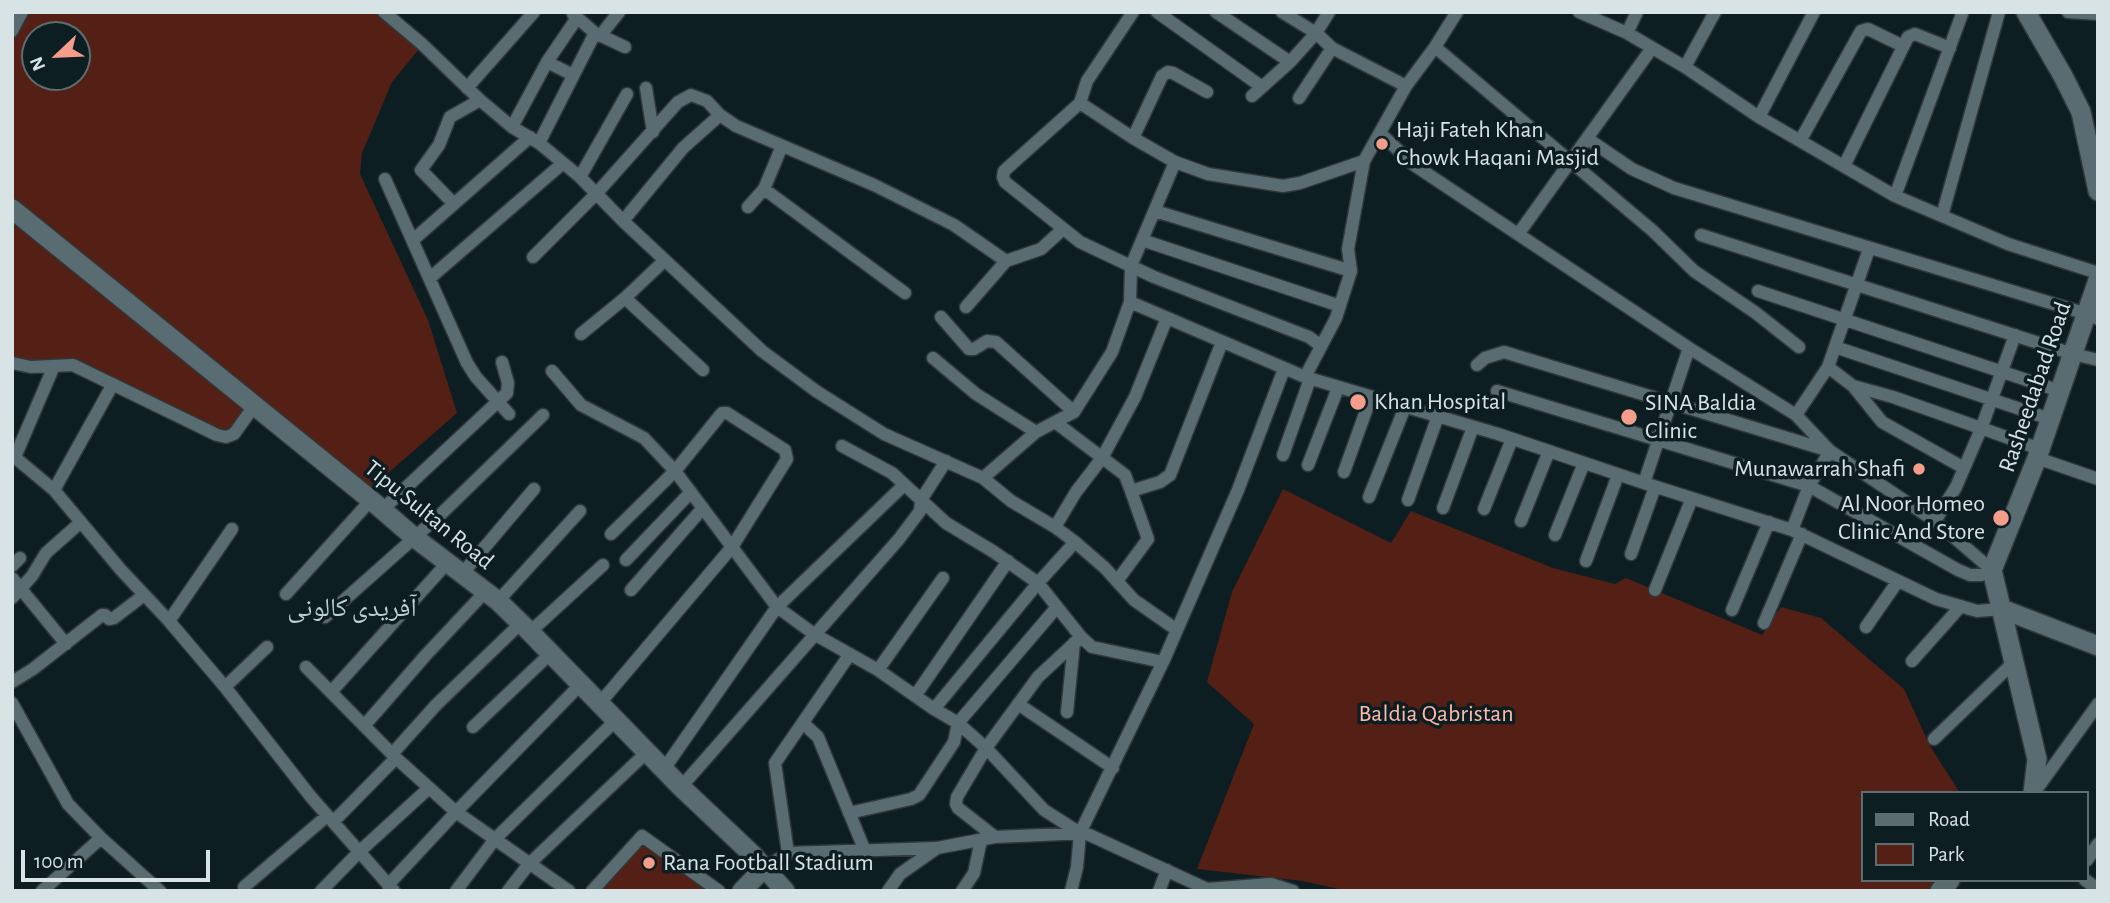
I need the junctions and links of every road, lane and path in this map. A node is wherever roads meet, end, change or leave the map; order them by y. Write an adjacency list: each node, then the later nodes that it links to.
1 (22, 12): 21 (street)
2 (384, 12): 36 (street)
3 (534, 12): 36 (street)
4 (620, 12): 24 (street)
5 (1133, 12): 42 (street)
6 (1157, 12): 32 (street)
7 (1216, 12): 32 (street)
8 (1282, 12): 22 (street)
9 (1329, 12): 22 (street)
10 (1457, 12): 27 (street)
11 (1579, 12): 23 (street)
12 (1637, 12): 23 (street)
13 (1715, 12): 33 (street)
14 (1814, 12): 44 (street)
15 (1999, 12): 68 (street)
16 (2026, 12): 61 (main road)
17 (2068, 12): 19 (street)
18 (1962, 14): 30 (street)
19 (2098, 14)
20 (574, 15): 24 (street); 31 (street)
21 (12, 31)
22 (1316, 33): 29 (street); 32 (street)
23 (1627, 33): 28 (street)
24 (598, 34): 26 (street); 34 (street)
25 (1903, 46): 30 (street); 51 (street); 57 (street)
26 (625, 47)
27 (1435, 47): 35 (street); 55 (street)
28 (1652, 47): 33 (street); 49 (street)
29 (1332, 48): 35 (street); 40 (street)
30 (1950, 48): 63 (street)
31 (547, 62): 34 (street); 45 (street)
32 (1290, 62)
33 (1685, 67): 44 (street)
34 (573, 75): 50 (street)
35 (1406, 86): 47 (street)
36 (467, 88): 41 (street)
37 (646, 88): 46 (street)
38 (1207, 92): 48 (street)
39 (627, 94): 58 (street)
40 (1299, 98)
41 (480, 100): 45 (street); 64 (street)
42 (1080, 103): 48 (street); 70 (street)
43 (720, 115): 46 (street); 52 (street); 69 (street)
44 (1759, 117): 51 (street)
45 (512, 127): 50 (street)
46 (653, 132): 62 (street)
47 (1380, 133): 53 (street); 71 (street)
48 (1133, 138): 54 (street)
49 (1588, 139): 55 (street); 75 (street)
50 (535, 140): 56 (street); 64 (street)
51 (1800, 141): 57 (street)
52 (782, 146): 60 (street); 78 (street)
53 (1364, 161): 54 (street); 80 (street)
54 (1175, 162): 67 (street)
55 (1571, 162): 71 (street); 100 (street)
56 (563, 163): 58 (street); 82 (street)
57 (1844, 166): 63 (street)
58 (580, 177): 62 (street)
59 (385, 178): 73 (street)
60 (764, 189): 65 (street); 86 (street)
61 (2098, 191)
62 (596, 194): 69 (street); 76 (street)
63 (1895, 196): 68 (street)
64 (454, 204): 73 (street)
65 (748, 207)
66 (12, 209): 126 (main road, Tipu Sultan Road)
67 (1155, 211): 74 (street); 80 (street)
68 (1942, 216): 81 (street)
69 (623, 221): 77 (street)
70 (1063, 229): 78 (street); 79 (street)
71 (1519, 233): 101 (street)
72 (1701, 235): 84 (street)
73 (413, 240): 82 (street)
74 (1142, 240): 79 (street); 89 (street)
75 (1869, 249): 84 (street); 92 (street)
76 (533, 257)
77 (665, 260): 87 (street); 147 (street)
78 (1006, 261): 90 (street)
79 (1131, 266): 88 (street); 98 (street)
80 (1350, 271): 89 (street)
81 (2098, 273)
82 (430, 278): 124 (street)
83 (2098, 280): 92 (main road, Rasheedabad Road)
84 (1857, 284): 94 (street); 96 (street)
85 (1758, 291): 94 (street)
86 (905, 293)
87 (625, 298): 95 (street); 112 (street)
88 (1130, 302): 93 (street); 128 (street)
89 (1340, 306): 98 (street)
90 (966, 307)
91 (941, 317): 128 (street)
92 (2092, 317): 102 (main road, Rasheedabad Road)
93 (1167, 318): 97 (street); 146 (street)
94 (1845, 319): 99 (street); 114 (street)
95 (581, 334)
96 (2015, 335): 102 (street); 114 (street)
97 (1222, 342): 111 (street); 161 (street)
98 (1321, 346): 116 (street)
99 (1835, 346): 110 (street); 123 (street)
100 (1799, 347)
101 (1689, 348): 125 (street); 131 (street)
102 (2073, 354): 104 (street); 121 (main road, Rasheedabad Road)
103 (933, 358): 137 (street)
104 (2098, 360)
105 (502, 362): 124 (street)
106 (12, 363): 109 (street)
107 (1477, 365): 125 (street)
108 (54, 366): 109 (street); 117 (street); 145 (street)
109 (31, 367): 115 (street)
110 (1828, 367): 118 (street); 131 (street)
111 (1284, 369): 116 (street); 212 (street)
112 (703, 370)
113 (552, 371): 151 (street)
114 (2002, 373): 121 (street); 123 (street)
115 (12, 375)
116 (1307, 378): 119 (street); 144 (street)
117 (113, 384): 126 (street); 160 (street)
118 (1853, 386): 136 (street); 150 (street)
119 (1338, 388): 122 (street); 149 (street)
120 (1497, 391): 139 (street)
121 (2060, 391): 133 (main road, Rasheedabad Road)
122 (1371, 397): 127 (street); 152 (street)
123 (1992, 401): 133 (street); 136 (street)
124 (497, 402): 129 (street); 167 (street)
125 (1671, 403): 139 (street); 142 (street)
126 (254, 405): 167 (main road, Tipu Sultan Road)
127 (1405, 407): 132 (street); 163 (street)
128 (1074, 412): 134 (street)
129 (509, 414)
130 (543, 415): 181 (street)
131 (1796, 415): 142 (street)
132 (1438, 416): 135 (street); 166 (street)
133 (2050, 419): 143 (main road, Rasheedabad Road)
134 (1055, 422): 137 (street); 146 (street)
135 (1473, 427): 138 (street); 169 (street)
136 (1981, 429): 143 (street); 150 (street)
137 (1035, 432): 154 (street)
138 (1512, 439): 141 (street); 170 (street)
139 (1659, 440): 157 (street); 158 (street)
140 (842, 446): 156 (street)
141 (1549, 451): 148 (street); 172 (street)
142 (1830, 451): 158 (street); 173 (street)
143 (2039, 453): 155 (street); 190 (main road, Rasheedabad Road)
144 (1283, 455)
145 (14, 456): 160 (street)
146 (1102, 458): 161 (street); 176 (street)
147 (946, 461): 154 (street); 165 (street)
148 (1584, 463): 153 (street); 180 (street)
149 (1308, 465)
150 (1964, 468): 173 (street)
151 (675, 471): 162 (street); 179 (street); 183 (street)
152 (1344, 472)
153 (1618, 475): 157 (street); 187 (street)
154 (983, 478): 176 (street)
155 (2098, 479)
156 (904, 485): 165 (street); 203 (street)
157 (1650, 485): 164 (street); 184 (street)
158 (1809, 486): 178 (street); 190 (street)
159 (534, 489): 189 (street)
160 (54, 490): 174 (street)
161 (1131, 491): 193 (street)
162 (691, 492): 168 (street); 185 (street)
163 (1369, 496)
164 (1692, 498): 175 (street); 197 (street)
165 (921, 500): 186 (street); 213 (street)
166 (1408, 500)
167 (376, 505): 181 (main road, Tipu Sultan Road); 199 (street)
168 (703, 508): 183 (street); 196 (street)
169 (1443, 508)
170 (1484, 509)
171 (580, 511): 201 (street)
172 (1521, 521)
173 (1935, 521): 190 (street)
174 (81, 522): 198 (street); 200 (street)
175 (1769, 522): 178 (street); 206 (street)
176 (1055, 527): 182 (street)
177 (232, 529): 208 (street)
178 (1797, 532): 194 (street); 209 (street)
179 (611, 534)
180 (1555, 535)
181 (415, 538): 189 (main road, Tipu Sultan Road); 207 (street)
182 (1075, 542): 193 (street); 195 (street)
183 (732, 547): 203 (street); 231 (street)
184 (1632, 554)
185 (626, 560)
186 (1008, 561): 195 (street); 229 (street)
187 (1586, 561)
188 (603, 565): 210 (street)
189 (455, 568): 201 (main road, Tipu Sultan Road); 228 (street)
190 (1992, 570): 205 (main road)
191 (12, 578): 198 (street)
192 (943, 578): 224 (street)
193 (1116, 581): 212 (street)
194 (1898, 581): 202 (street); 211 (street)
195 (1038, 583): 204 (street); 234 (street)
196 (631, 590)
197 (1655, 590)
198 (17, 594): 215 (street)
199 (286, 594)
200 (144, 595): 208 (street); 215 (street)
201 (492, 596): 210 (main road, Tipu Sultan Road); 239 (street)
202 (1961, 606): 205 (street); 220 (street)
203 (777, 607): 213 (street); 246 (street)
204 (1057, 607): 214 (street); 238 (street)
205 (2002, 609): 216 (main road); 222 (main road)
206 (1732, 610)
207 (325, 617)
208 (169, 621): 227 (street)
209 (1765, 623)
210 (526, 627): 218 (main road, Tipu Sultan Road); 244 (street)
211 (1866, 627)
212 (1177, 630): 221 (street)
213 (814, 634): 219 (street); 247 (street)
214 (1078, 640): 221 (street); 232 (street); 235 (street)
215 (66, 644): 225 (street)
216 (2098, 646)
217 (267, 647): 227 (street)
218 (551, 653): 226 (main road, Tipu Sultan Road); 240 (street)
219 (850, 654): 224 (street); 237 (street)
220 (1912, 661)
221 (1163, 662): 245 (street)
222 (2014, 662): 241 (street); 249 (main road)
223 (306, 667): 228 (street)
224 (877, 670): 229 (street)
225 (12, 682)
226 (581, 684): 231 (main road, Tipu Sultan Road); 251 (street)
227 (225, 687): 253 (street)
228 (331, 692): 239 (street)
229 (915, 696): 234 (street)
230 (12, 703): 256 (street)
231 (600, 703): 236 (main road, Tipu Sultan Road)
232 (1018, 704): 242 (street); 245 (street)
233 (2098, 704): 250 (street)
234 (933, 709): 238 (street)
235 (1067, 712)
236 (616, 720): 243 (main road, Tipu Sultan Road); 257 (street)
237 (803, 723): 252 (street); 262 (street)
238 (958, 723): 242 (street); 252 (street)
239 (364, 726): 244 (street)
240 (473, 727)
241 (1934, 739)
242 (986, 748): 254 (street); 255 (street)
243 (647, 751): 246 (main road, Tipu Sultan Road); 263 (street)
244 (394, 756): 248 (street); 253 (street)
245 (1113, 768): 254 (street)
246 (664, 769): 247 (main road, Tipu Sultan Road)
247 (681, 787): 264 (main road, Tipu Sultan Road)
248 (429, 788): 251 (street); 261 (street)
249 (2033, 791)
250 (2034, 791)
251 (456, 812): 257 (street); 268 (street)
252 (849, 813): 260 (street)
253 (330, 819): 261 (street); 266 (street)
254 (1080, 833): 255 (street); 265 (street); 281 (street)
255 (995, 837): 258 (street)
256 (101, 838): 269 (street); 270 (street)
257 (495, 839): 263 (street); 272 (street)
258 (981, 840): 259 (street); 280 (street)
259 (937, 848): 260 (street); 279 (street)
260 (865, 851): 262 (street)
261 (359, 852): 268 (street); 271 (street)
262 (788, 853): 264 (street)
263 (529, 864): 273 (street); 274 (street)
264 (764, 868): 277 (main road); 278 (main road, Tipu Sultan Road)
265 (1167, 870): 267 (street); 282 (street)
266 (244, 887)
267 (1270, 887): 283 (street)
268 (391, 888)
269 (49, 889)
270 (160, 891)
271 (321, 891)
272 (456, 891)
273 (508, 891)
274 (569, 891)
275 (592, 891): 276 (street)
276 (719, 891)
277 (742, 891)
278 (785, 891)
279 (888, 891)
280 (962, 891)
281 (1071, 891)
282 (1159, 891)
283 (1293, 891)

